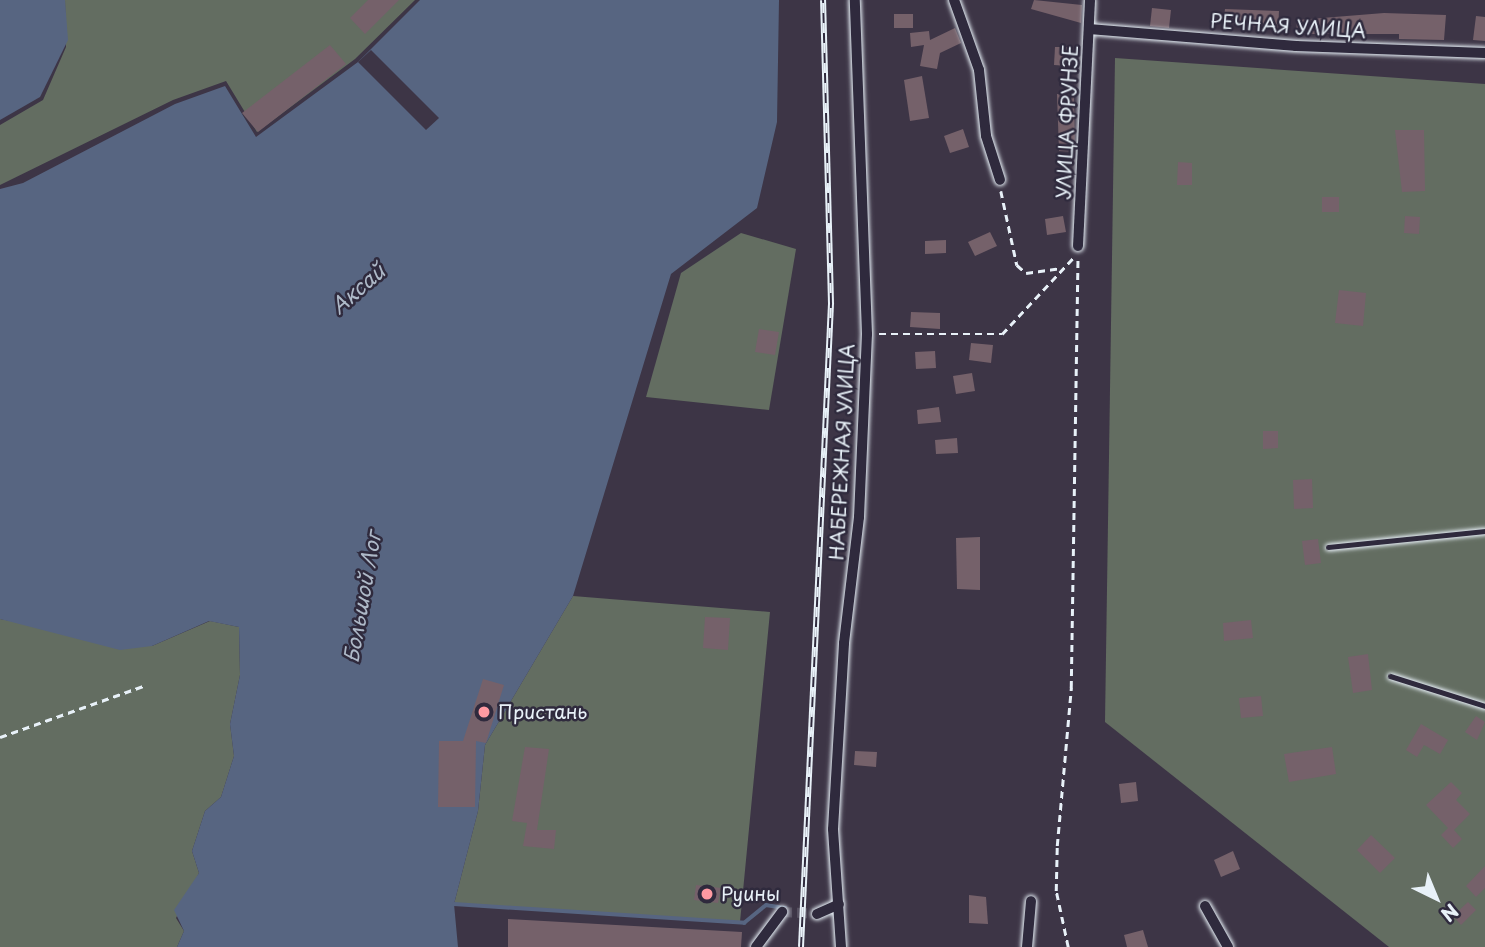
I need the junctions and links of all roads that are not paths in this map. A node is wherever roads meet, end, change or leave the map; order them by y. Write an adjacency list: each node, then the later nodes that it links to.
1 (855, 0): 13 (street, НАБЕРЕЖНАЯ УЛИЦА)
2 (954, 0): 6 (street)
3 (1090, 0): 4 (street, УЛИЦА ФРУНЗЕ)
4 (1089, 29): 5 (street, РЕЧНАЯ УЛИЦА); 7 (street, УЛИЦА ФРУНЗЕ)
5 (1485, 53)
6 (1000, 180)
7 (1078, 246)
8 (1485, 531): 9 (lane)
9 (1328, 547)
10 (1390, 676): 11 (lane)
11 (1485, 706)
12 (1031, 901): 19 (street)
13 (839, 904): 16 (street); 18 (street, НАБЕРЕЖНАЯ УЛИЦА)
14 (1205, 906): 20 (street)
15 (782, 912): 17 (street)
16 (817, 914)
17 (756, 947)
18 (841, 947)
19 (1027, 947)
20 (1228, 947)

